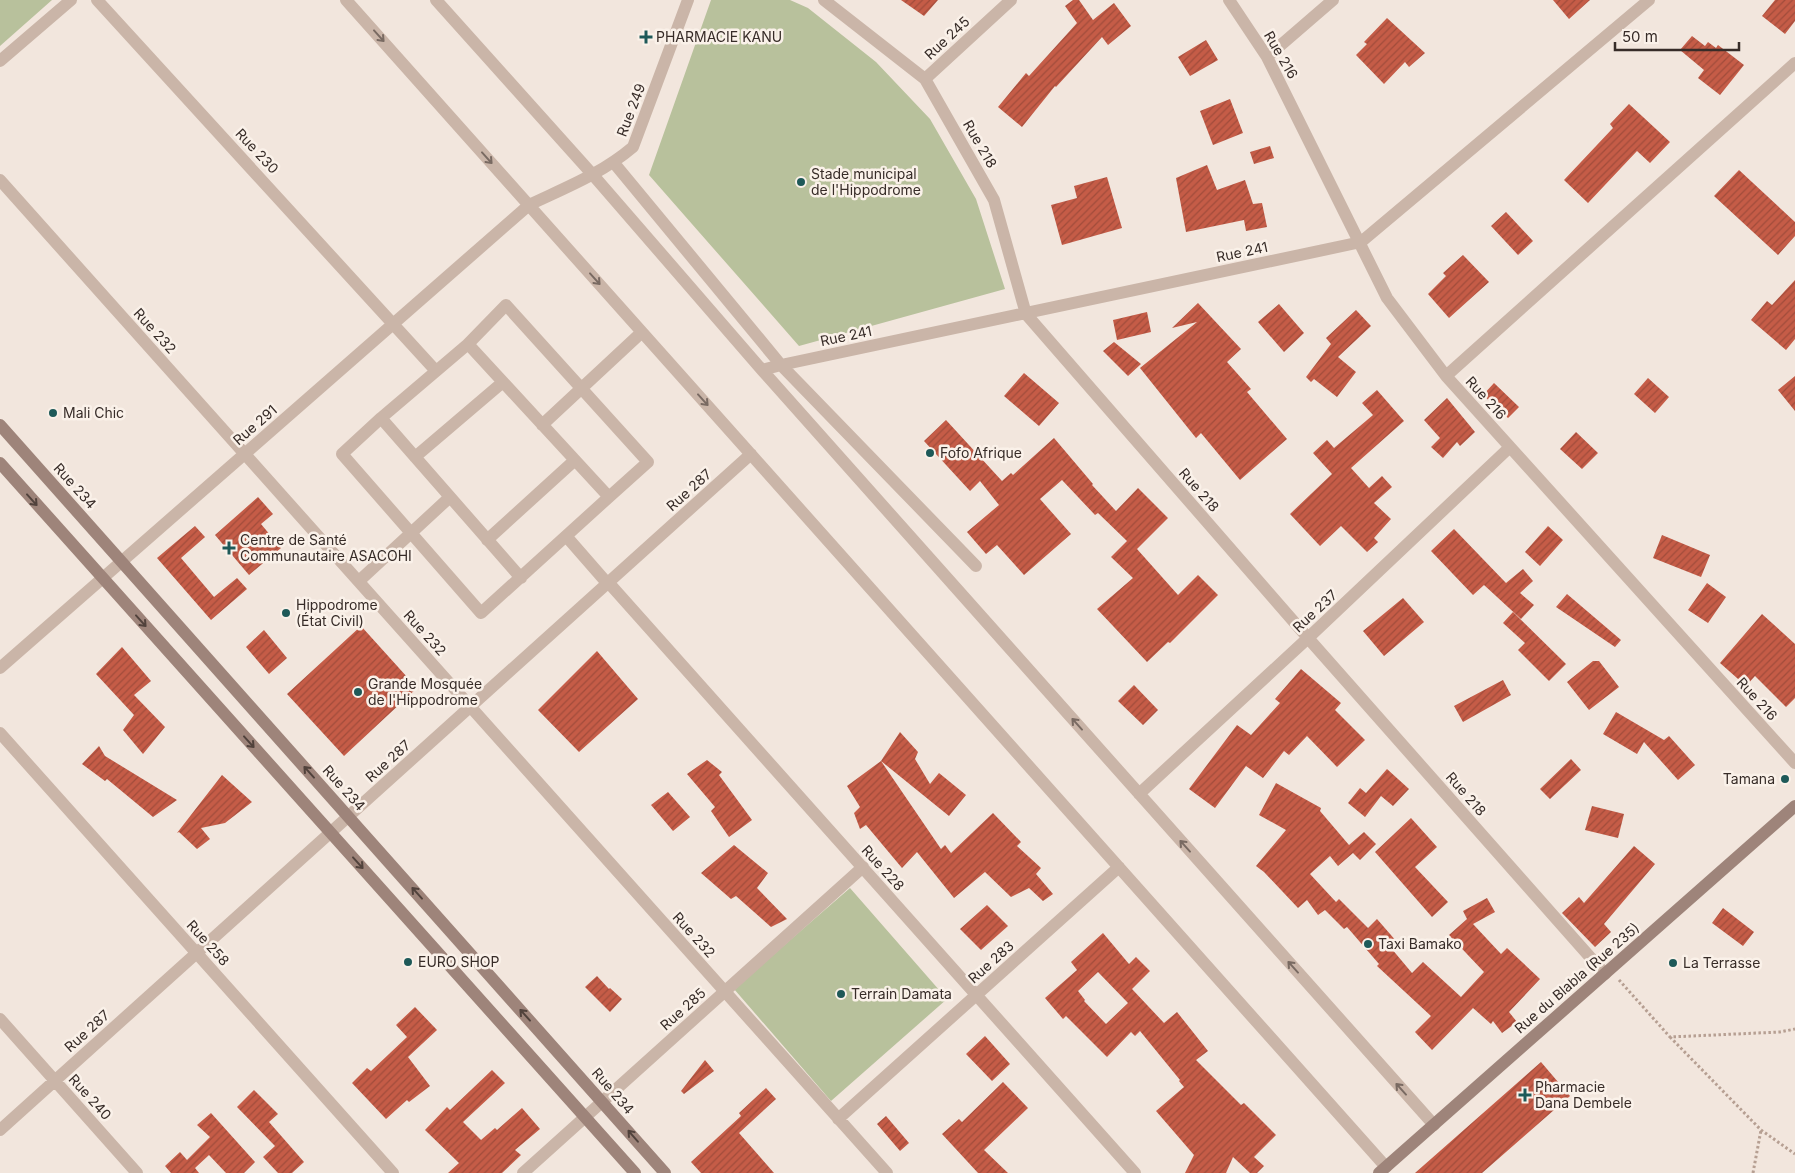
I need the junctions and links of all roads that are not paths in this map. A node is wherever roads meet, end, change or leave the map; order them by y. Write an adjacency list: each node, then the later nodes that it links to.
1 (71, 0): 12 (street)
2 (97, 0): 21 (street, Rue 230)
3 (346, 0): 18 (street, one-way to 18)
4 (436, 0): 16 (street)
5 (688, 0): 15 (street, Rue 249)
6 (824, 0): 14 (street, Rue 218)
7 (1011, 0): 14 (street, Rue 245)
8 (1229, 0): 11 (street, Rue 216)
9 (1333, 0): 11 (street)
10 (1649, 0): 19 (street, Rue 241)
11 (1267, 57): 19 (street, Rue 216)
12 (0, 61)
13 (1795, 63): 27 (street)
14 (925, 79): 20 (street, Rue 218)
15 (614, 163): 16 (street, Rue 249); 24 (street)
16 (593, 175): 18 (street, Rue 249); 25 (street)
17 (0, 180): 34 (street, Rue 232)
18 (529, 205): 21 (street, Rue 291); 22 (street, one-way to 22)
19 (1361, 242): 20 (street, Rue 241); 27 (street, Rue 216)
20 (1026, 314): 24 (street, Rue 241); 50 (street, Rue 218)
21 (394, 323): 26 (street, Rue 230); 34 (street, Rue 291)
22 (642, 332): 29 (street); 35 (street, one-way to 35)
23 (468, 344): 26 (street); 28 (street); 29 (street)
24 (781, 365): 25 (street, Rue 241); 45 (street)
25 (762, 370): 55 (street, one-way to 25)
26 (436, 371): 30 (street)
27 (1446, 376): 33 (street, Rue 216)
28 (503, 382): 32 (street); 36 (street)
29 (582, 388): 32 (street); 40 (street)
30 (381, 418): 36 (street); 41 (street)
31 (0, 425): 44 (main road, Rue 234)
32 (542, 425): 37 (street)
33 (1510, 447): 50 (street, Rue 237); 54 (street, Rue 216)
34 (244, 454): 44 (street, Rue 291); 48 (street, Rue 232)
35 (751, 454): 49 (street, Rue 287); 60 (street)
36 (415, 457): 39 (street)
37 (574, 460): 40 (street); 43 (street)
38 (0, 463): 46 (main road, one-way to 46)
39 (450, 497): 41 (street); 43 (street)
40 (609, 497): 42 (street)
41 (411, 534): 47 (street); 48 (street)
42 (566, 536): 47 (street); 49 (street, Rue 228)
43 (487, 540): 47 (street)
44 (121, 561): 46 (street, Rue 291); 57 (main road, Rue 234, one-way to 44)
45 (976, 566)
46 (102, 578): 51 (street, Rue 291); 58 (main road, one-way to 58)
47 (521, 578)
48 (359, 582): 52 (street, Rue 232)
49 (608, 583): 52 (street, Rue 287); 59 (street, Rue 228)
50 (1308, 638): 55 (street, Rue 237); 62 (street, Rue 218)
51 (0, 668)
52 (470, 706): 57 (street, Rue 287); 63 (street, Rue 232)
53 (0, 733): 61 (street, Rue 258)
54 (1795, 764)
55 (1140, 794): 70 (street, one-way to 55)
56 (1795, 806): 62 (main road, Rue du Blabla (Rue 235))
57 (349, 816): 58 (street, Rue 287); 67 (main road, Rue 234, one-way to 57)
58 (330, 832): 61 (street, Rue 287); 68 (main road, one-way to 68)
59 (862, 867): 63 (street, Rue 285); 64 (street, Rue 228)
60 (1119, 867): 64 (street, Rue 283); 72 (street)
61 (196, 953): 66 (street, Rue 287); 74 (street, Rue 258)
62 (1607, 972): 70 (main road, Rue du Blabla (Rue 235))
63 (724, 992): 67 (street, Rue 285); 69 (street, Rue 232)
64 (976, 995): 69 (street, Rue 283); 79 (street, Rue 228)
65 (0, 1019): 66 (street, Rue 240)
66 (55, 1080): 71 (street, Rue 287); 73 (street, Rue 240)
67 (602, 1101): 68 (street, Rue 285); 77 (main road, Rue 234, one-way to 67)
68 (586, 1116): 75 (street, Rue 285); 76 (main road)
69 (838, 1119): 78 (street, Rue 232)
70 (1434, 1125): 72 (main road, Rue du Blabla (Rue 235))
71 (0, 1130)
72 (1383, 1170)
73 (137, 1173)
74 (393, 1173)
75 (523, 1173)
76 (635, 1173)
77 (665, 1173)
78 (887, 1173)
79 (1135, 1173)

